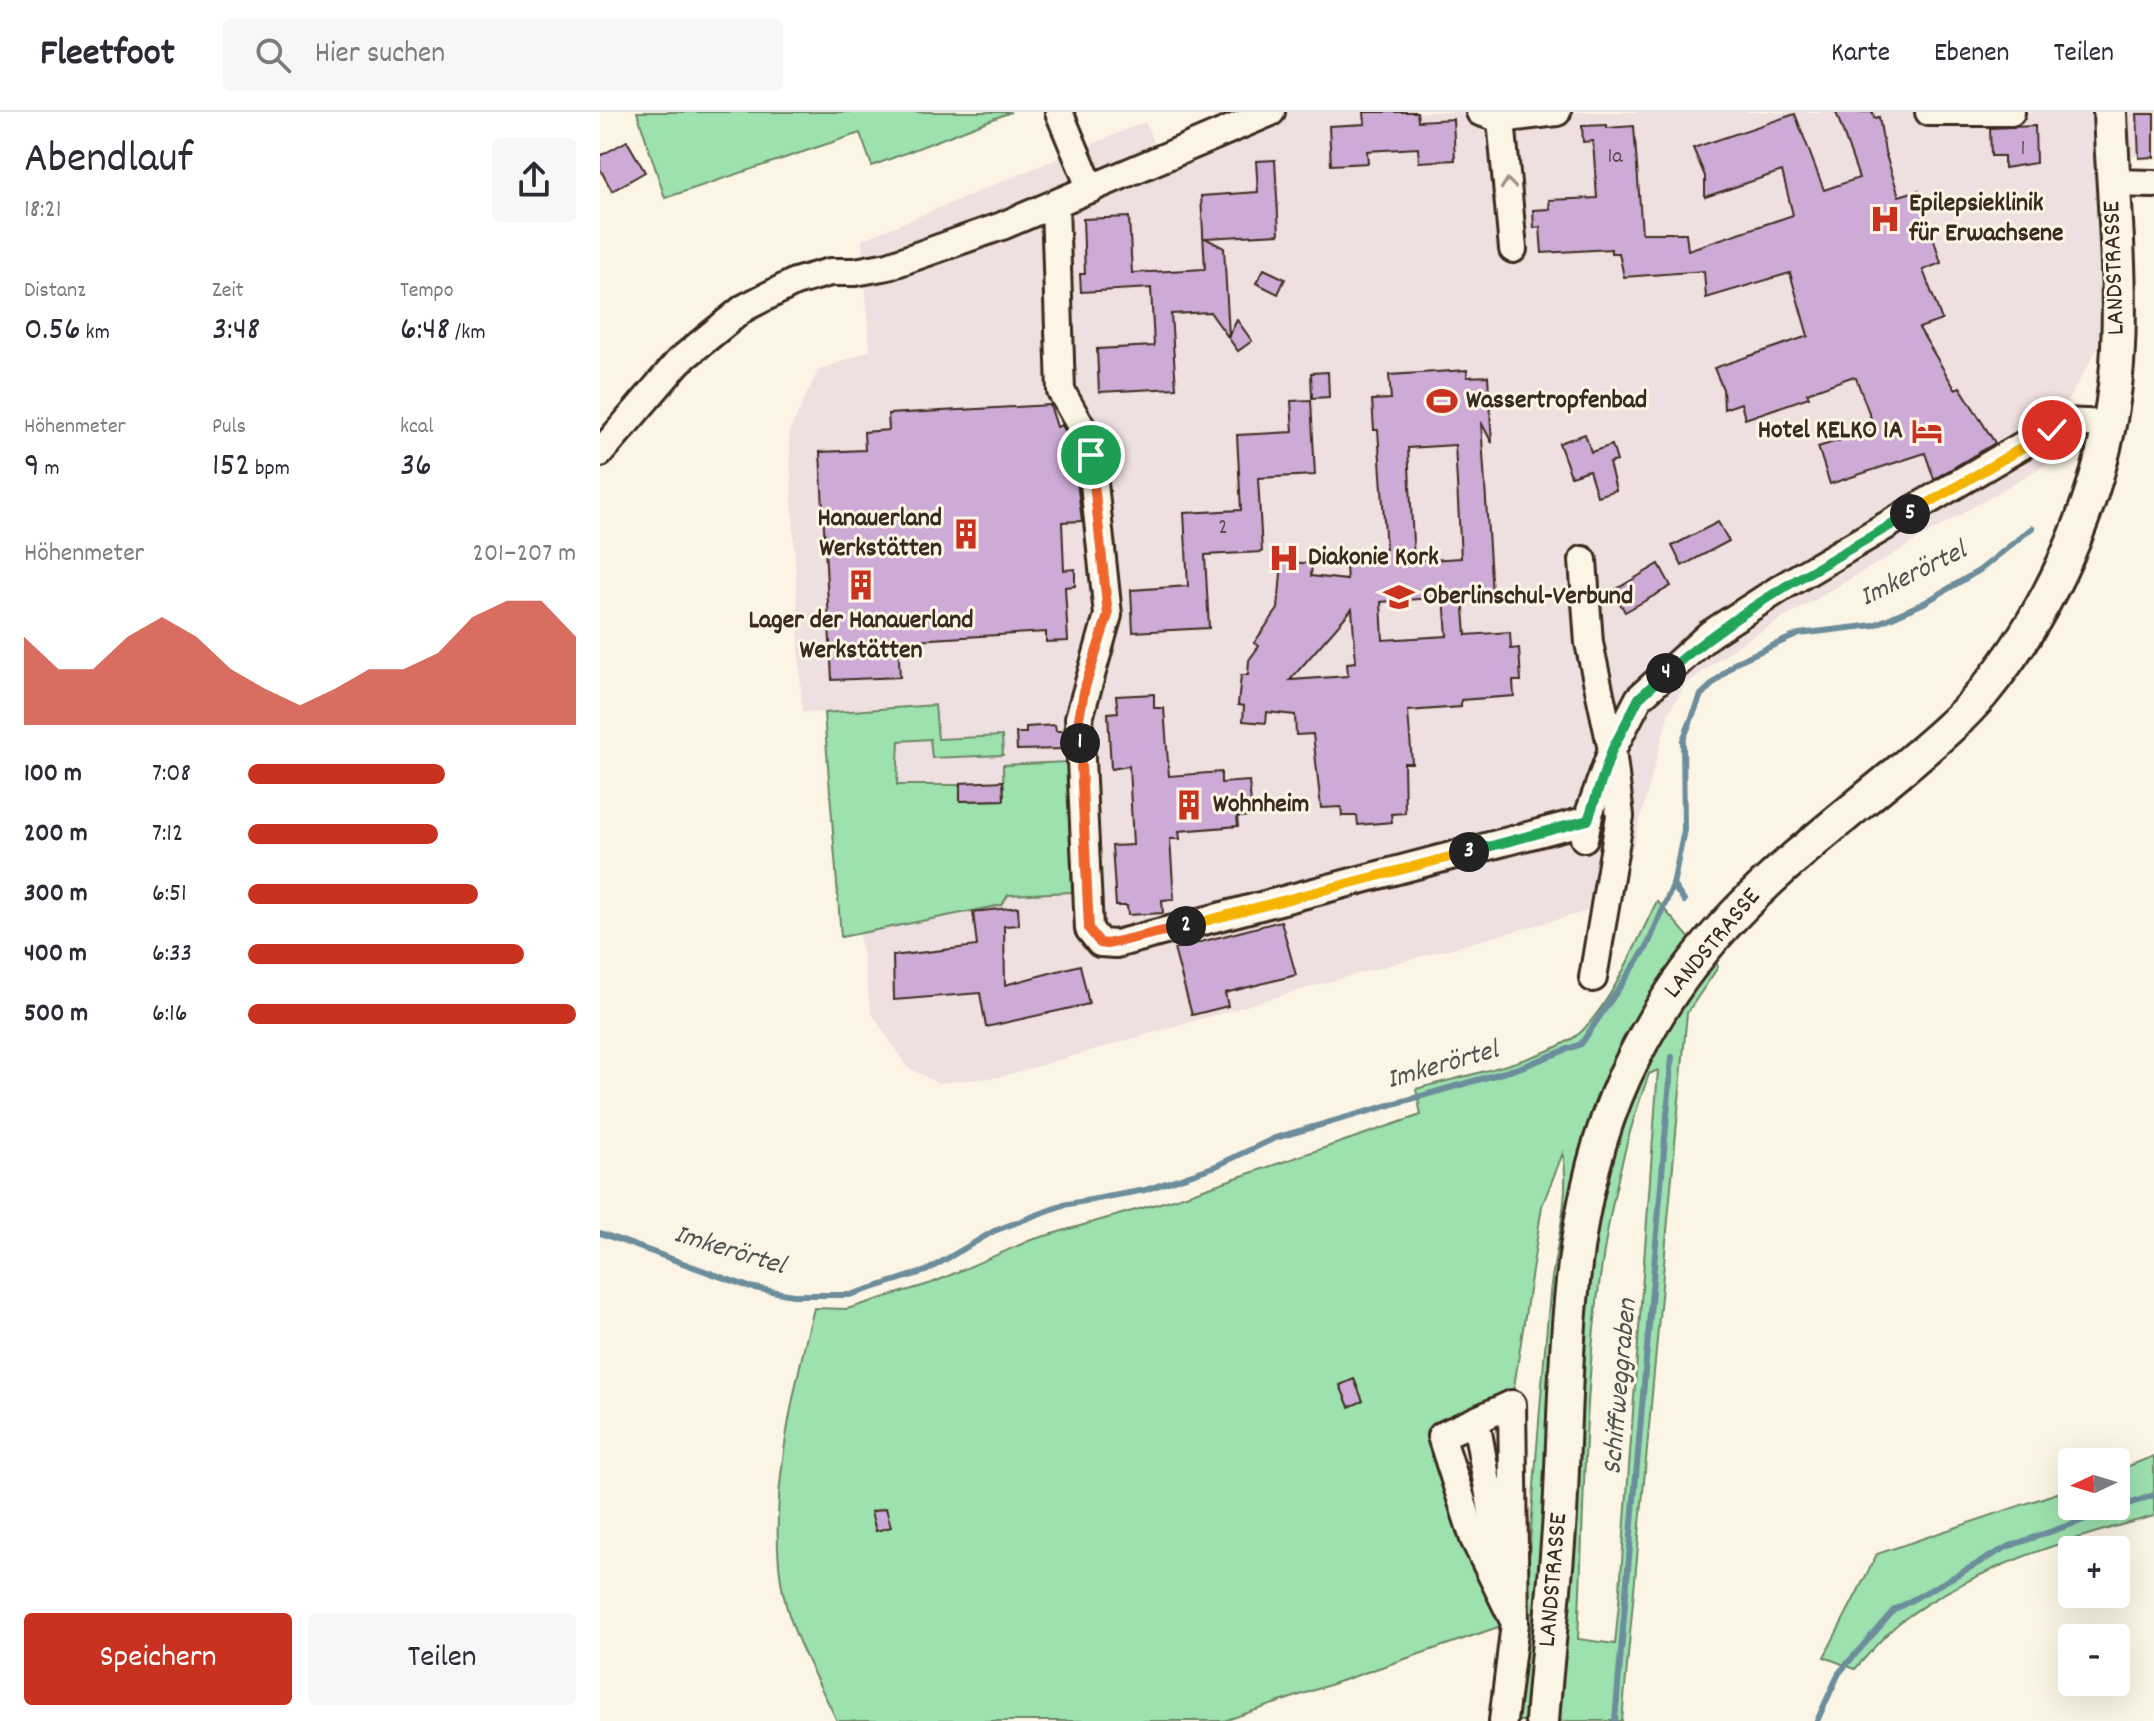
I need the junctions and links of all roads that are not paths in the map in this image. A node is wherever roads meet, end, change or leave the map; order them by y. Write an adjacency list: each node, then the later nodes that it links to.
1 (1059, 112): 10 (street)
2 (1271, 112): 10 (street)
3 (1557, 112): 7 (street)
4 (1929, 112): 5 (street)
5 (2011, 112)
6 (2110, 112): 8 (main road, LANDSTRASSE)
7 (1490, 115): 12 (street, one-way to 7)
8 (2113, 183): 9 (street); 13 (main road, LANDSTRASSE)
9 (2154, 184)
10 (1091, 189): 11 (street)
11 (1055, 205): 14 (street); 16 (street)
12 (1513, 249)
13 (2109, 424): 16 (street); 21 (main road, LANDSTRASSE)
14 (600, 453)
15 (1583, 560): 16 (street)
16 (1612, 750): 17 (street)
17 (1593, 978)
18 (1476, 1421): 19 (street); 19 (street); 19 (street)
19 (1515, 1623): 20 (street)
20 (1503, 1721)
21 (1542, 1721)

